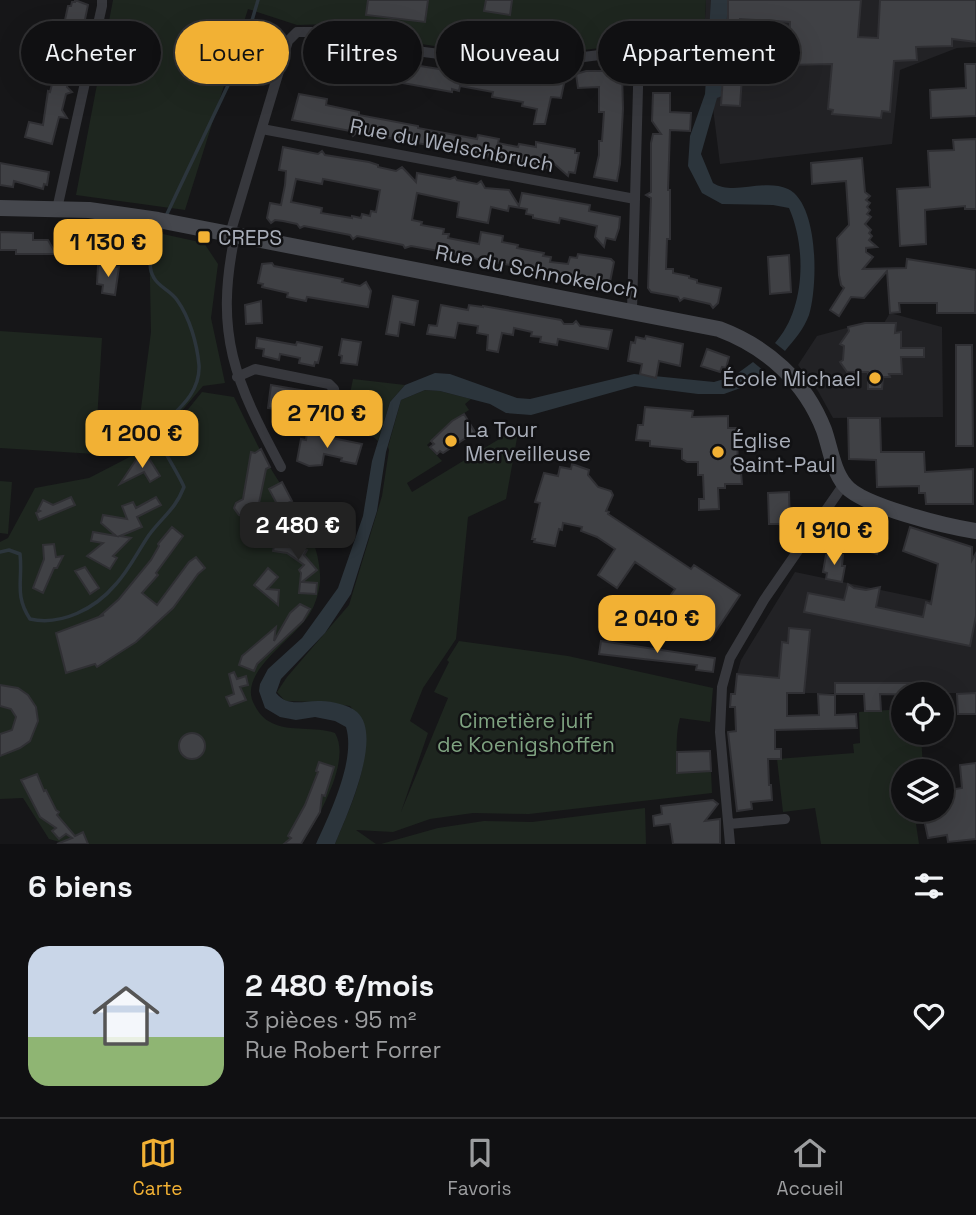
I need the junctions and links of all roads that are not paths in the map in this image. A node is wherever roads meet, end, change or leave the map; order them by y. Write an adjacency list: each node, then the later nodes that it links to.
1 (102, 0): 7 (street)
2 (598, 56): 4 (street)
3 (638, 84): 5 (street)
4 (262, 129): 5 (street, Rue du Welschbruch); 8 (street)
5 (635, 199): 9 (street)
6 (0, 208): 7 (street, Rue du Schnokeloch)
7 (57, 209): 8 (street, Rue du Schnokeloch)
8 (233, 234): 9 (street, Rue du Schnokeloch); 10 (street)
9 (632, 310): 13 (street, Rue du Schnokeloch)
10 (237, 377): 11 (street); 12 (street)
11 (336, 399)
12 (281, 467)
13 (844, 484): 14 (street); 16 (street)
14 (976, 531)
15 (785, 819): 16 (street)
16 (729, 824): 17 (street)
17 (730, 844)

